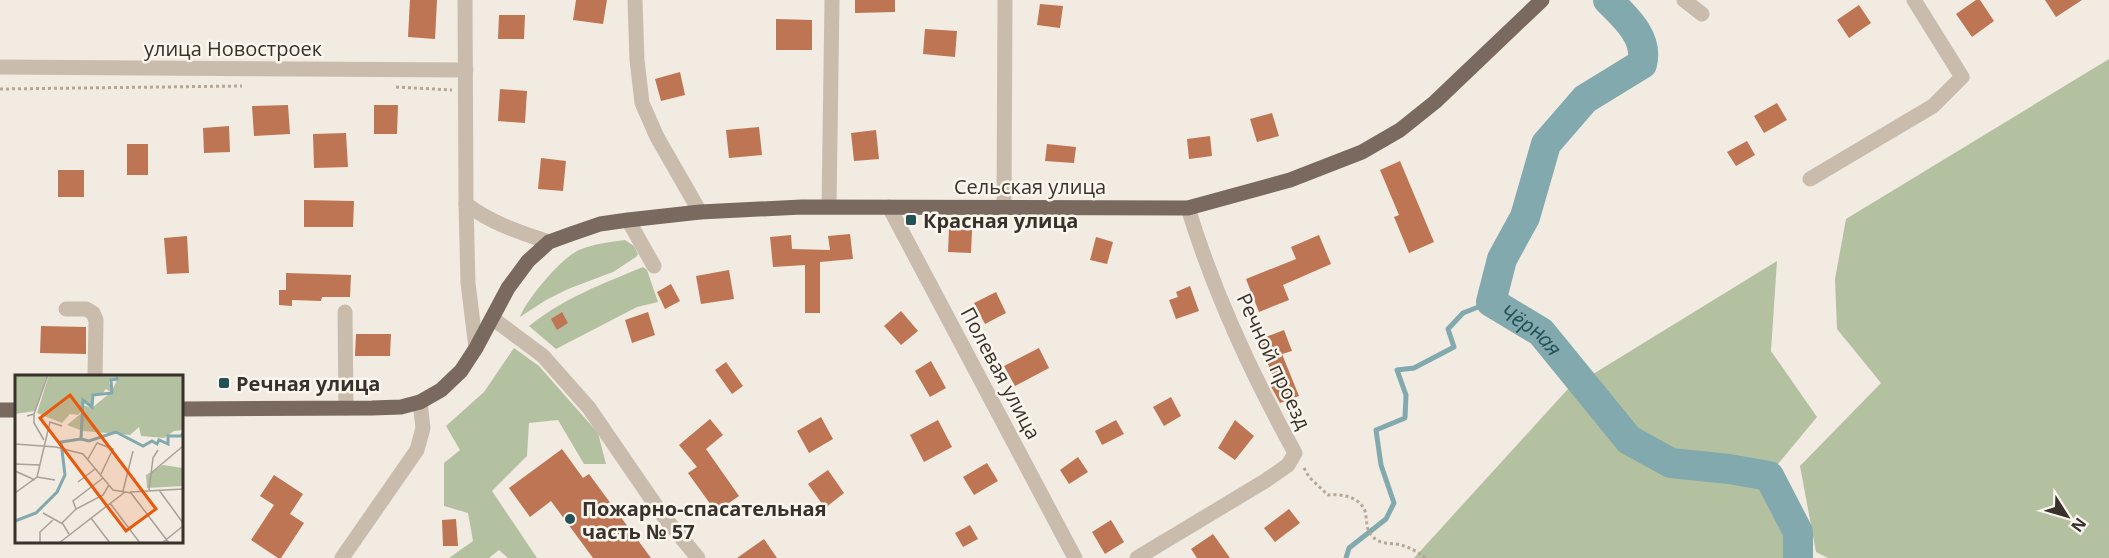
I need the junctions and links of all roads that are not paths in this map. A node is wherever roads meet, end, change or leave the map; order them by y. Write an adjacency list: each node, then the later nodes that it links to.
1 (465, 0): 10 (street)
2 (635, 0): 17 (street)
3 (832, 0): 13 (street)
4 (1005, 0): 15 (street)
5 (1542, 0): 16 (main road, Сельская улица)
6 (1684, 0): 8 (street)
7 (1914, 0): 11 (street)
8 (1702, 14)
9 (0, 68): 10 (street, улица Новостроек)
10 (466, 70): 12 (street)
11 (1810, 179)
12 (465, 204): 19 (street); 24 (street)
13 (829, 206): 14 (main road, Сельская улица); 17 (main road, Сельская улица)
14 (889, 207): 15 (main road, Сельская улица); 31 (street, Полевая улица)
15 (1004, 207): 16 (main road, Сельская улица)
16 (1188, 208): 32 (street, Речной проезд)
17 (700, 212): 18 (main road, Сельская улица)
18 (628, 220): 19 (main road, Сельская улица); 20 (street)
19 (549, 242): 23 (main road)
20 (654, 266)
21 (66, 309): 25 (street)
22 (345, 312): 27 (street)
23 (492, 318): 24 (main road); 30 (street)
24 (476, 348): 26 (main road)
25 (94, 375)
26 (420, 402): 27 (main road); 29 (street)
27 (346, 408): 28 (main road)
28 (183, 409)
29 (342, 558)
30 (698, 558)
31 (1076, 558)
32 (1137, 558)

